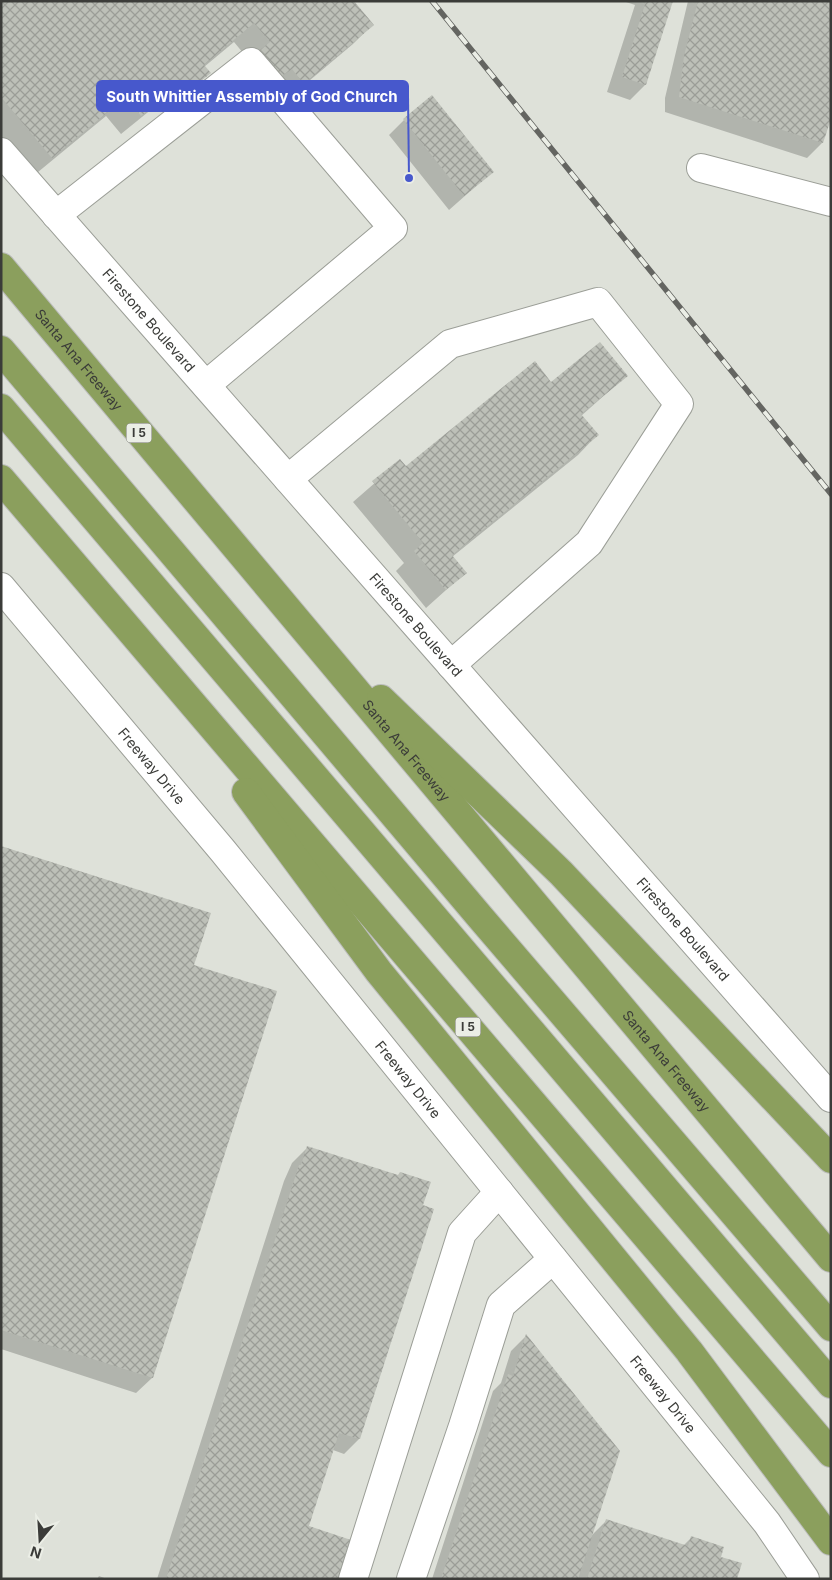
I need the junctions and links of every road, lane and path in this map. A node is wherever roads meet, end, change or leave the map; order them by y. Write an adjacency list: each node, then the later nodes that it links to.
1 (1, 152): 4 (street, Firestone Boulevard)
2 (701, 168): 3 (street)
3 (831, 202)
4 (56, 215): 7 (street, Firestone Boulevard); 7 (street)
5 (1, 267): 12 (highway, Santa Ana Freeway / I 5)
6 (1, 350): 20 (highway)
7 (206, 385): 10 (street, Firestone Boulevard)
8 (1, 408): 21 (highway)
9 (1, 479): 13 (highway, I 5)
10 (288, 479): 14 (street, Firestone Boulevard); 14 (street)
11 (1, 588): 17 (street, Freeway Drive)
12 (276, 598): 16 (highway); 18 (highway, Santa Ana Freeway / I 5)
13 (106, 601): 22 (highway, I 5); 23 (highway)
14 (451, 665): 15 (street, Firestone Boulevard)
15 (831, 1098)
16 (831, 1159)
17 (499, 1192): 19 (street, Freeway Drive); 25 (street)
18 (831, 1258)
19 (553, 1259): 24 (street, Freeway Drive); 26 (street)
20 (831, 1327)
21 (831, 1384)
22 (831, 1452)
23 (831, 1541)
24 (804, 1578)
25 (353, 1579)
26 (411, 1579)

